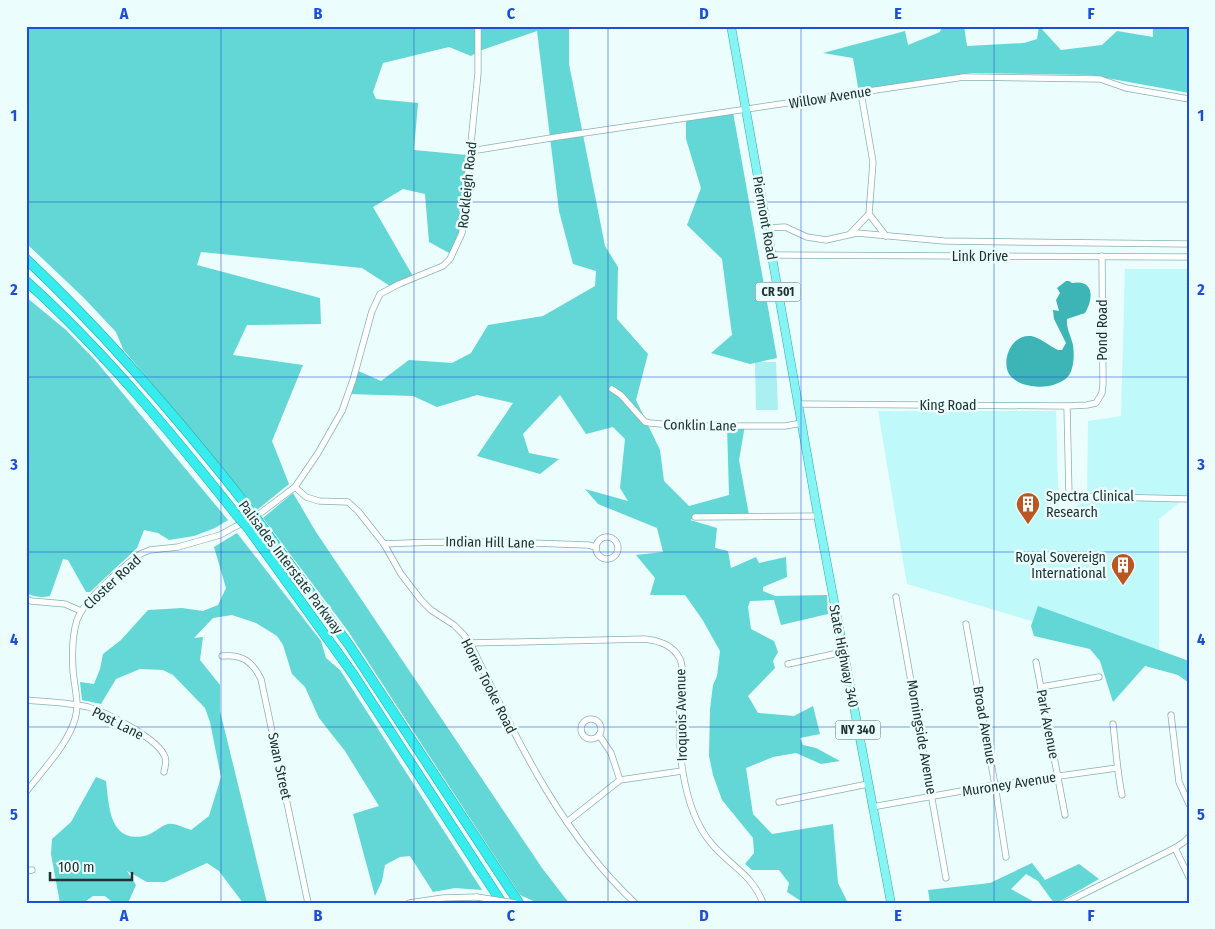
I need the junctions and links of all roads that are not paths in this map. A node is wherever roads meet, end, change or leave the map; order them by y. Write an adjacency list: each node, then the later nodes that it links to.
1 (478, 26): 6 (street, Rockleigh Road)
2 (730, 26): 5 (main road, Piermont Road / CR 501)
3 (861, 93): 4 (street, Willow Avenue); 5 (street, Willow Avenue); 7 (street)
4 (1189, 99)
5 (745, 110): 6 (street, Willow Avenue); 8 (main road, Piermont Road / CR 501)
6 (471, 151): 21 (street, Rockleigh Road)
7 (869, 214): 9 (street); 10 (street)
8 (767, 228): 9 (street); 12 (main road, Piermont Road / CR 501)
9 (850, 234): 10 (street)
10 (886, 237): 11 (street)
11 (1189, 244)
12 (771, 255): 13 (street, Link Drive); 19 (main road, Piermont Road / CR 501)
13 (1102, 256): 14 (street, Link Drive); 18 (street, Pond Road)
14 (1189, 257)
15 (26, 259): 70 (highway, Palisades Interstate Parkway, bridge)
16 (26, 281): 68 (highway, Palisades Interstate Parkway, bridge)
17 (612, 389): 22 (street, Conklin Lane)
18 (1096, 403): 20 (street, King Road)
19 (799, 404): 20 (street, King Road); 22 (main road, Piermont Road / CR 501)
20 (1067, 406): 24 (street)
21 (342, 410): 23 (street, Closter Road)
22 (802, 423): 25 (main road, Piermont Road / CR 501)
23 (295, 487): 27 (street, Horne Tooke Road); 32 (street, Closter Road)
24 (1189, 499)
25 (818, 516): 26 (street); 29 (main road, Piermont Road / CR 501)
26 (695, 517)
27 (384, 544): 28 (street, Indian Hill Lane); 34 (street, Horne Tooke Road)
28 (596, 547)
29 (826, 557): 35 (main road, State Highway 340 / NY 340)
30 (896, 598): 55 (street, Morningside Avenue)
31 (26, 599): 32 (street)
32 (82, 611): 42 (street, Closter Road)
33 (966, 624): 52 (street, Broad Avenue)
34 (470, 643): 47 (street, Iroquois Avenue); 60 (street, Horne Tooke Road)
35 (843, 652): 38 (street); 51 (main road, State Highway 340 / NY 340)
36 (222, 656): 66 (street, Swan Street)
37 (1036, 662): 40 (street, Park Avenue)
38 (788, 664)
39 (1099, 677): 40 (street)
40 (1041, 687): 49 (street, Park Avenue)
41 (26, 700): 42 (street, Post Lane)
42 (77, 705): 48 (street, Post Lane); 53 (street, Closter Road)
43 (1171, 715): 57 (street)
44 (1113, 724): 46 (street)
45 (599, 736): 50 (street)
46 (1117, 768): 49 (street, Muroney Avenue); 54 (street)
47 (682, 771): 50 (street); 72 (street, Iroquois Avenue)
48 (164, 772)
49 (1058, 776): 52 (street, Muroney Avenue); 59 (street, Park Avenue)
50 (620, 780): 60 (street)
51 (868, 784): 56 (street); 58 (main road, State Highway 340 / NY 340)
52 (996, 784): 55 (street, Muroney Avenue); 63 (street, Broad Avenue)
53 (26, 792)
54 (1122, 795)
55 (932, 796): 58 (street, Muroney Avenue); 65 (street, Morningside Avenue)
56 (779, 802)
57 (1189, 804)
58 (872, 807): 73 (main road, State Highway 340 / NY 340)
59 (1064, 815)
60 (567, 822): 71 (street, Horne Tooke Road)
61 (1189, 837): 62 (street)
62 (1175, 848): 64 (street); 74 (street)
63 (1006, 857)
64 (1189, 877)
65 (946, 878)
66 (308, 903)
67 (409, 903): 69 (street, bridge)
68 (502, 903)
69 (515, 903)
70 (519, 903)
71 (635, 903)
72 (763, 903)
73 (891, 903)
74 (1065, 903)

